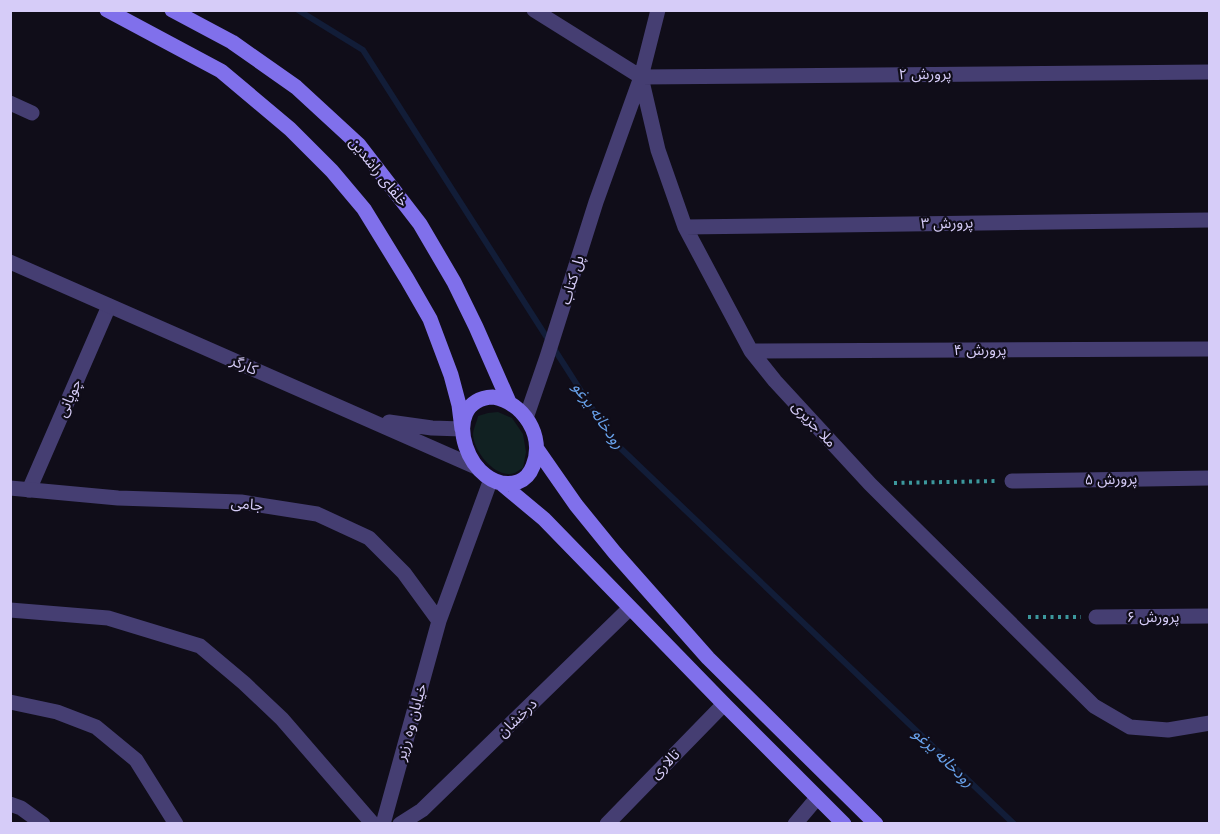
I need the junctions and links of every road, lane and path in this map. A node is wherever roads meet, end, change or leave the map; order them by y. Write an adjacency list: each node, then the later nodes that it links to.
1 (107, 10): 18 (main road)
2 (172, 10): 15 (main road, خلفای راشدین)
3 (534, 10): 6 (street)
4 (658, 10): 6 (street, پل کتاب)
5 (1209, 72): 6 (street, پرورش ۲)
6 (641, 77): 10 (street, ملا جزیری); 16 (street, پل کتاب)
7 (10, 103): 8 (street)
8 (32, 113)
9 (1209, 220): 10 (street, پرورش ۳)
10 (685, 227): 14 (street, ملا جزیری)
11 (12, 266): 12 (street, کارگر)
12 (109, 306): 17 (street, کارگر); 26 (street, چوپانی)
13 (1209, 349): 14 (street, پرورش ۴)
14 (752, 351): 24 (street, ملا جزیری)
15 (509, 402): 16 (main road); 18 (main road)
16 (526, 418): 19 (main road)
17 (372, 420): 18 (street); 20 (street, کارگر)
18 (462, 429): 20 (main road)
19 (537, 449): 23 (main road); 46 (main road)
20 (478, 468): 23 (main road)
21 (1209, 478): 22 (street, پرورش ۵)
22 (1012, 481): 24 (path)
23 (497, 482): 27 (main road); 32 (street, خیابان وه رزیر)
24 (870, 484): 30 (street, ملا جزیری)
25 (10, 488): 26 (street, جامی)
26 (29, 490): 32 (street, جامی)
27 (630, 608): 34 (main road); 42 (street, درخشان)
28 (10, 610): 40 (street)
29 (1209, 616): 31 (street, پرورش ۶)
30 (1004, 617): 31 (path); 35 (street, ملا جزیری)
31 (1096, 617)
32 (439, 621): 41 (street, خیابان وه رزیر)
33 (10, 702): 39 (street)
34 (724, 704): 36 (main road); 43 (street, تالاری)
35 (1209, 723)
36 (817, 798): 44 (street); 45 (main road)
37 (10, 804): 38 (street)
38 (43, 824)
39 (176, 824)
40 (373, 824)
41 (383, 824)
42 (400, 824)
43 (607, 824)
44 (795, 824)
45 (844, 824)
46 (876, 824)

